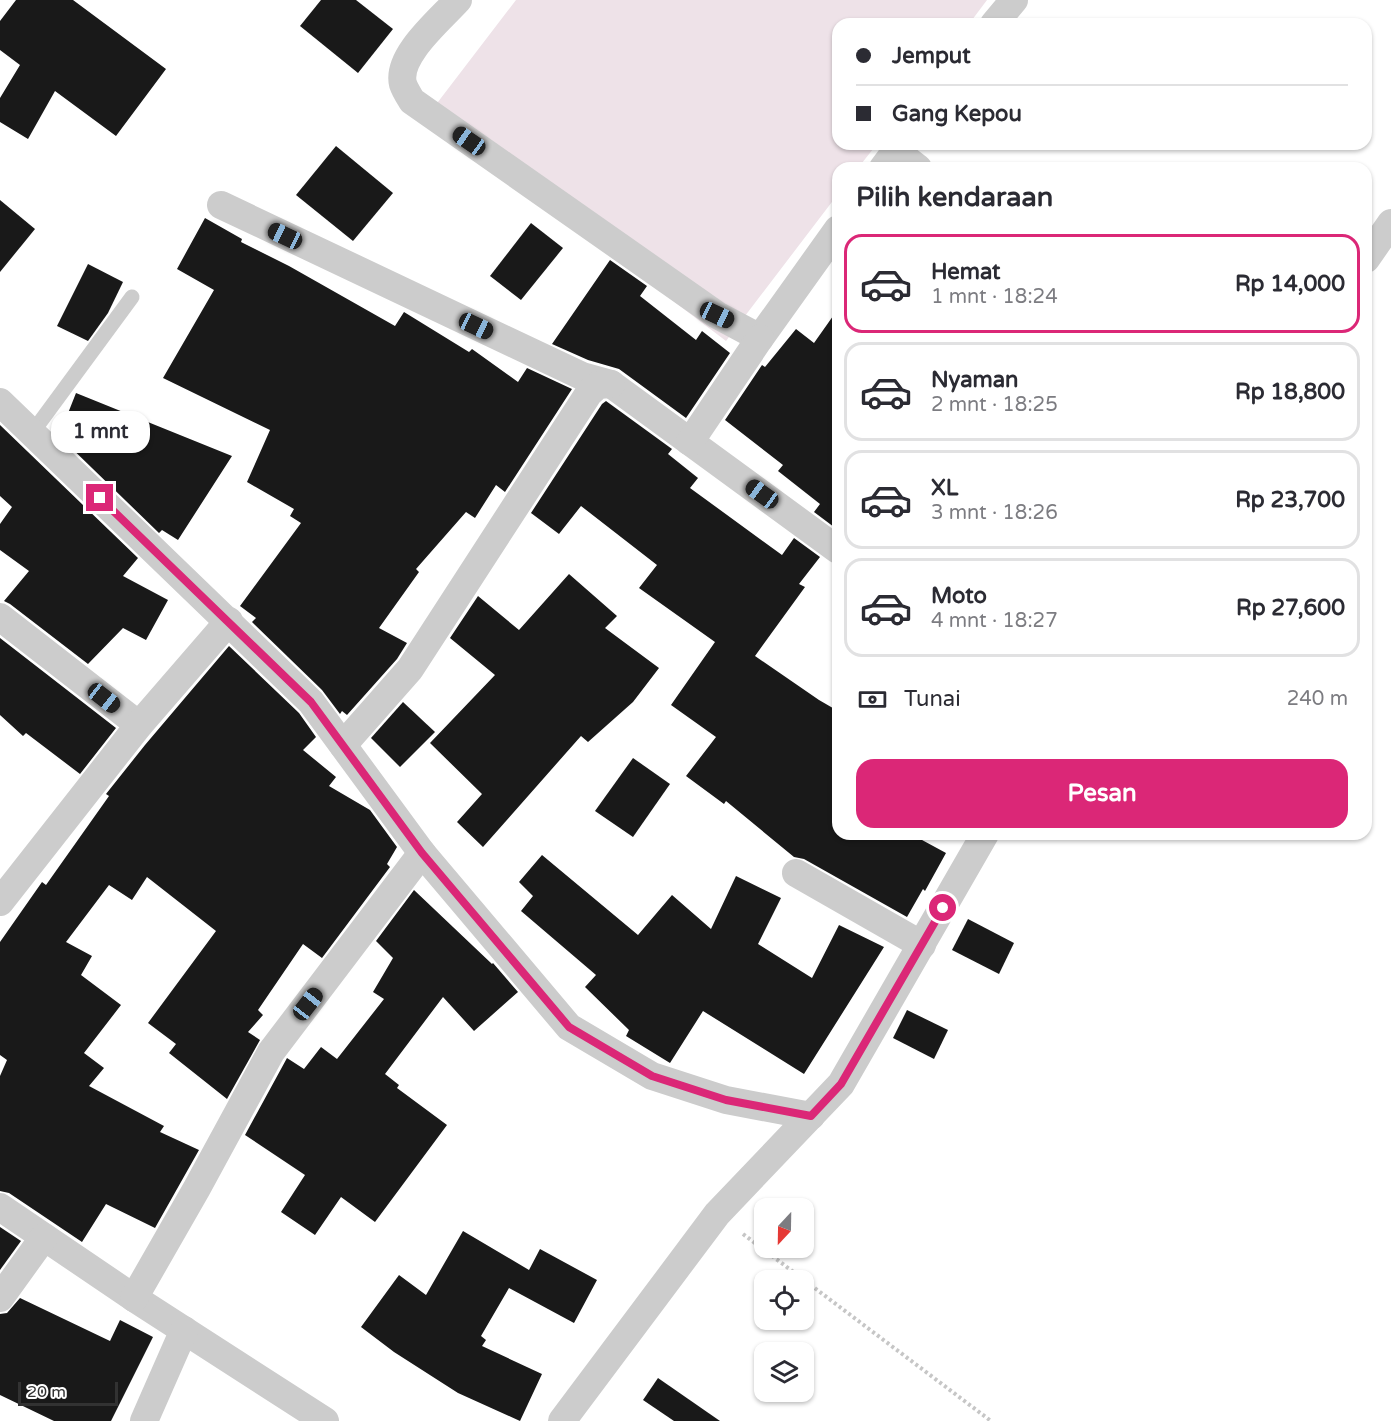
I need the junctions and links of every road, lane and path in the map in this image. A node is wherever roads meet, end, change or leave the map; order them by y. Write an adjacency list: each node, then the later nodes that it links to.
1 (458, 0): 9 (street)
2 (1014, 0): 3 (street)
3 (999, 18)
4 (221, 206): 10 (street)
5 (1391, 223): 7 (street)
6 (832, 237): 9 (street)
7 (1372, 250)
8 (132, 297): 12 (lane)
9 (760, 338): 13 (street)
10 (611, 384): 13 (street); 18 (street)
11 (0, 402): 12 (street)
12 (32, 433): 16 (street)
13 (690, 442): 14 (street)
14 (832, 546)
15 (0, 617): 17 (street)
16 (229, 621): 17 (street); 18 (street)
17 (138, 725): 22 (street)
18 (343, 745): 20 (street)
19 (982, 840): 23 (street)
20 (422, 853): 24 (street); 29 (street)
21 (796, 873): 23 (street)
22 (0, 902)
23 (922, 945): 24 (street)
24 (811, 1116): 26 (street)
25 (0, 1207): 27 (street)
26 (717, 1214): 33 (street); 34 (path)
27 (44, 1237): 28 (street); 29 (street)
28 (0, 1298)
29 (134, 1298): 30 (street)
30 (184, 1330): 31 (street); 32 (street)
31 (144, 1421)
32 (325, 1421)
33 (562, 1421)
34 (991, 1421)

